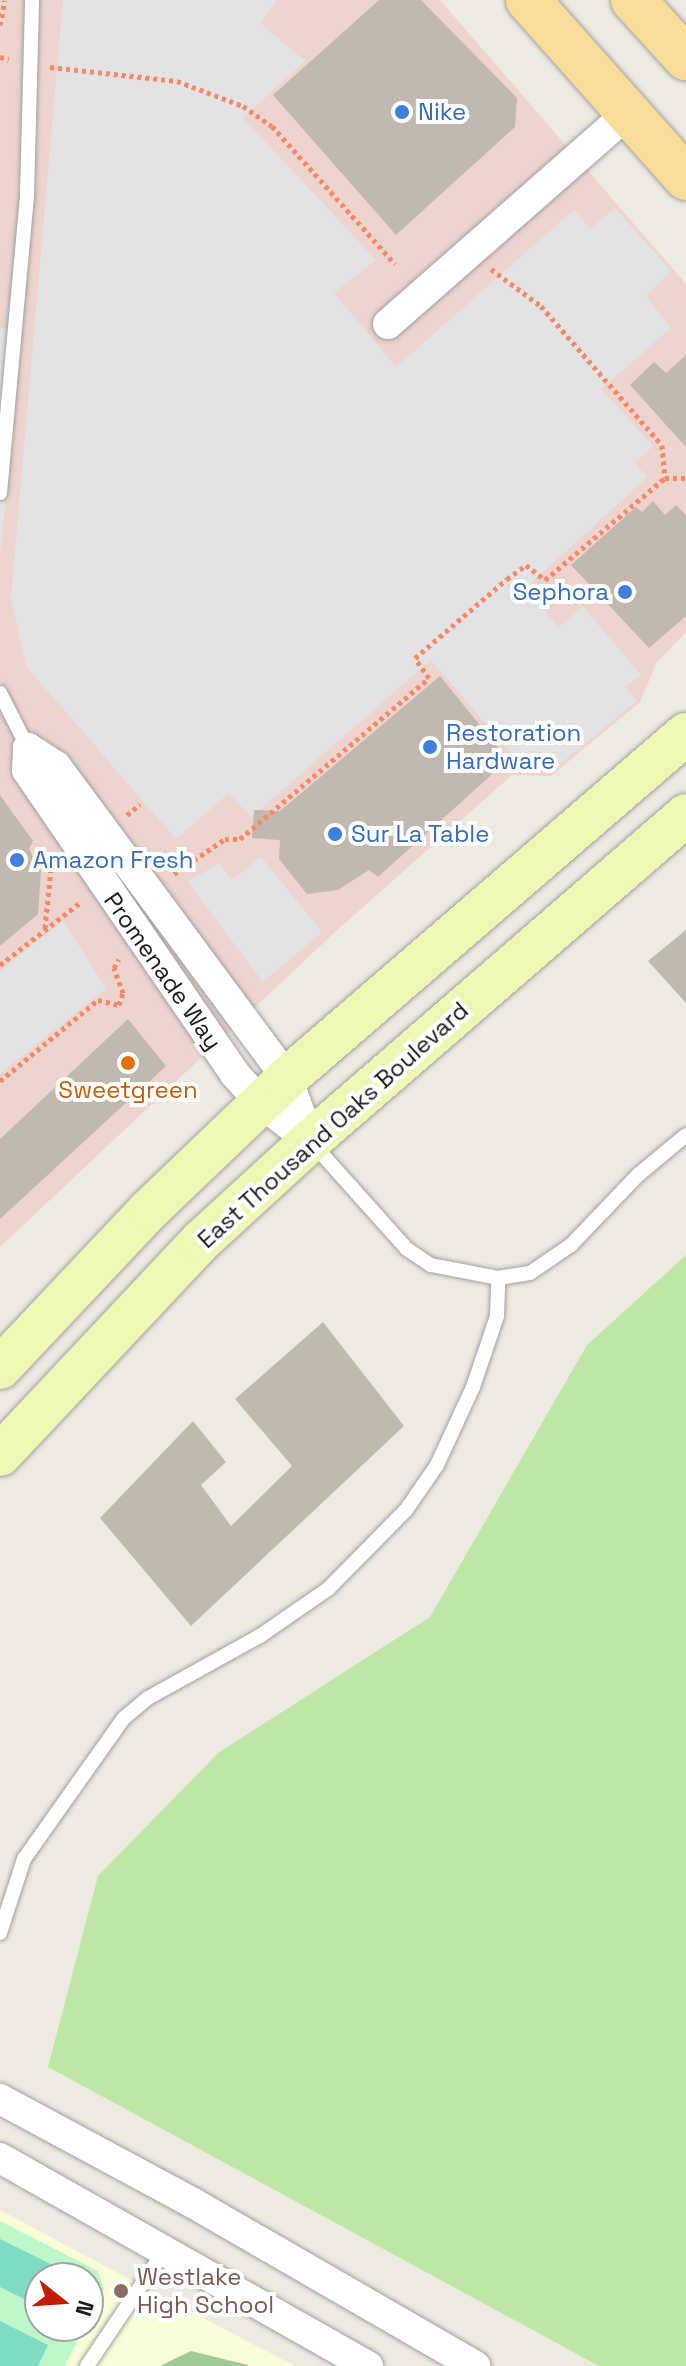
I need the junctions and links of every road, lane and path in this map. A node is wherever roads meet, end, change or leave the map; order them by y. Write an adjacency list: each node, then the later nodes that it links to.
1 (5, 0): 5 (path)
2 (32, 0): 17 (lane)
3 (528, 0): 10 (main road)
4 (633, 0): 6 (main road)
5 (0, 25)
6 (680, 43)
7 (0, 57): 8 (path)
8 (9, 59)
9 (46, 67): 12 (path)
10 (627, 114): 11 (main road); 14 (street)
11 (686, 178)
12 (395, 264)
13 (479, 279): 15 (path)
14 (388, 324)
15 (665, 478): 16 (path); 25 (path)
16 (686, 478)
17 (0, 493)
18 (0, 693): 20 (lane)
19 (686, 734): 31 (main road)
20 (28, 748): 31 (street, Promenade Way)
21 (140, 804): 23 (path)
22 (686, 815): 33 (main road, East Thousand Oaks Boulevard)
23 (127, 816)
24 (52, 858): 27 (path)
25 (174, 874)
26 (81, 902): 27 (path)
27 (45, 929): 29 (path)
28 (119, 959): 30 (path)
29 (0, 965)
30 (0, 1081)
31 (274, 1091): 33 (street, Promenade Way); 35 (main road)
32 (686, 1135): 34 (lane, Promenade Way)
33 (310, 1141): 34 (lane, Promenade Way); 36 (main road, East Thousand Oaks Boulevard)
34 (498, 1278): 37 (lane)
35 (0, 1368)
36 (0, 1455)
37 (0, 1933)
38 (0, 2099): 43 (street)
39 (0, 2158): 40 (street)
40 (165, 2250): 41 (lane); 42 (street)
41 (87, 2366)
42 (368, 2366)
43 (475, 2366)

